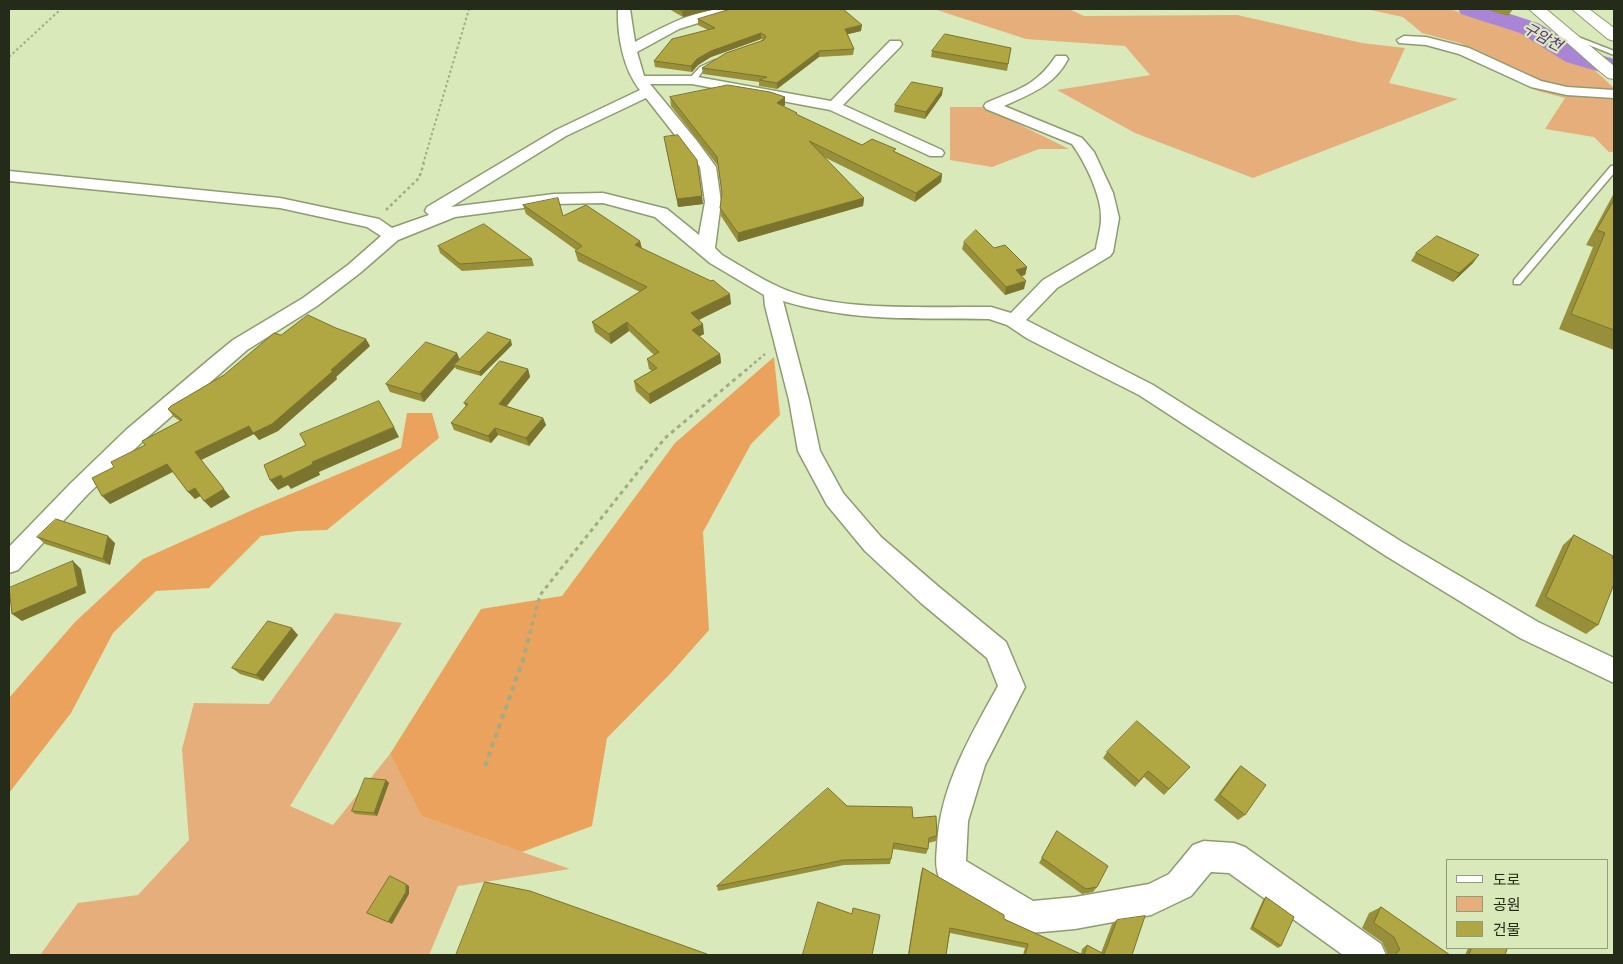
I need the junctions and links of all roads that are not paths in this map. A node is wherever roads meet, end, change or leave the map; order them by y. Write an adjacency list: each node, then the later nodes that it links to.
1 (624, 9): 11 (street)
2 (728, 9): 11 (street)
3 (1537, 9): 9 (main road)
4 (1580, 9): 5 (main road)
5 (1598, 13): 6 (main road); 7 (main road)
6 (1614, 20)
7 (1614, 36)
8 (1404, 40): 18 (street)
9 (1575, 42): 12 (lane); 15 (main road)
10 (895, 44): 19 (street)
11 (631, 50): 17 (street)
12 (1614, 53)
13 (724, 58): 16 (lane)
14 (1061, 59): 27 (street)
15 (1614, 74)
16 (692, 80): 17 (street); 19 (street)
17 (644, 85): 23 (street); 24 (street)
18 (1614, 94)
19 (834, 106): 20 (street)
20 (936, 153)
21 (1614, 168): 25 (lane)
22 (9, 176): 23 (street)
23 (392, 236): 24 (street); 28 (street)
24 (706, 249): 26 (street)
25 (1517, 282)
26 (773, 292): 27 (street); 30 (street)
27 (1014, 321): 29 (street)
28 (9, 563)
29 (1614, 671)
30 (1370, 955)

